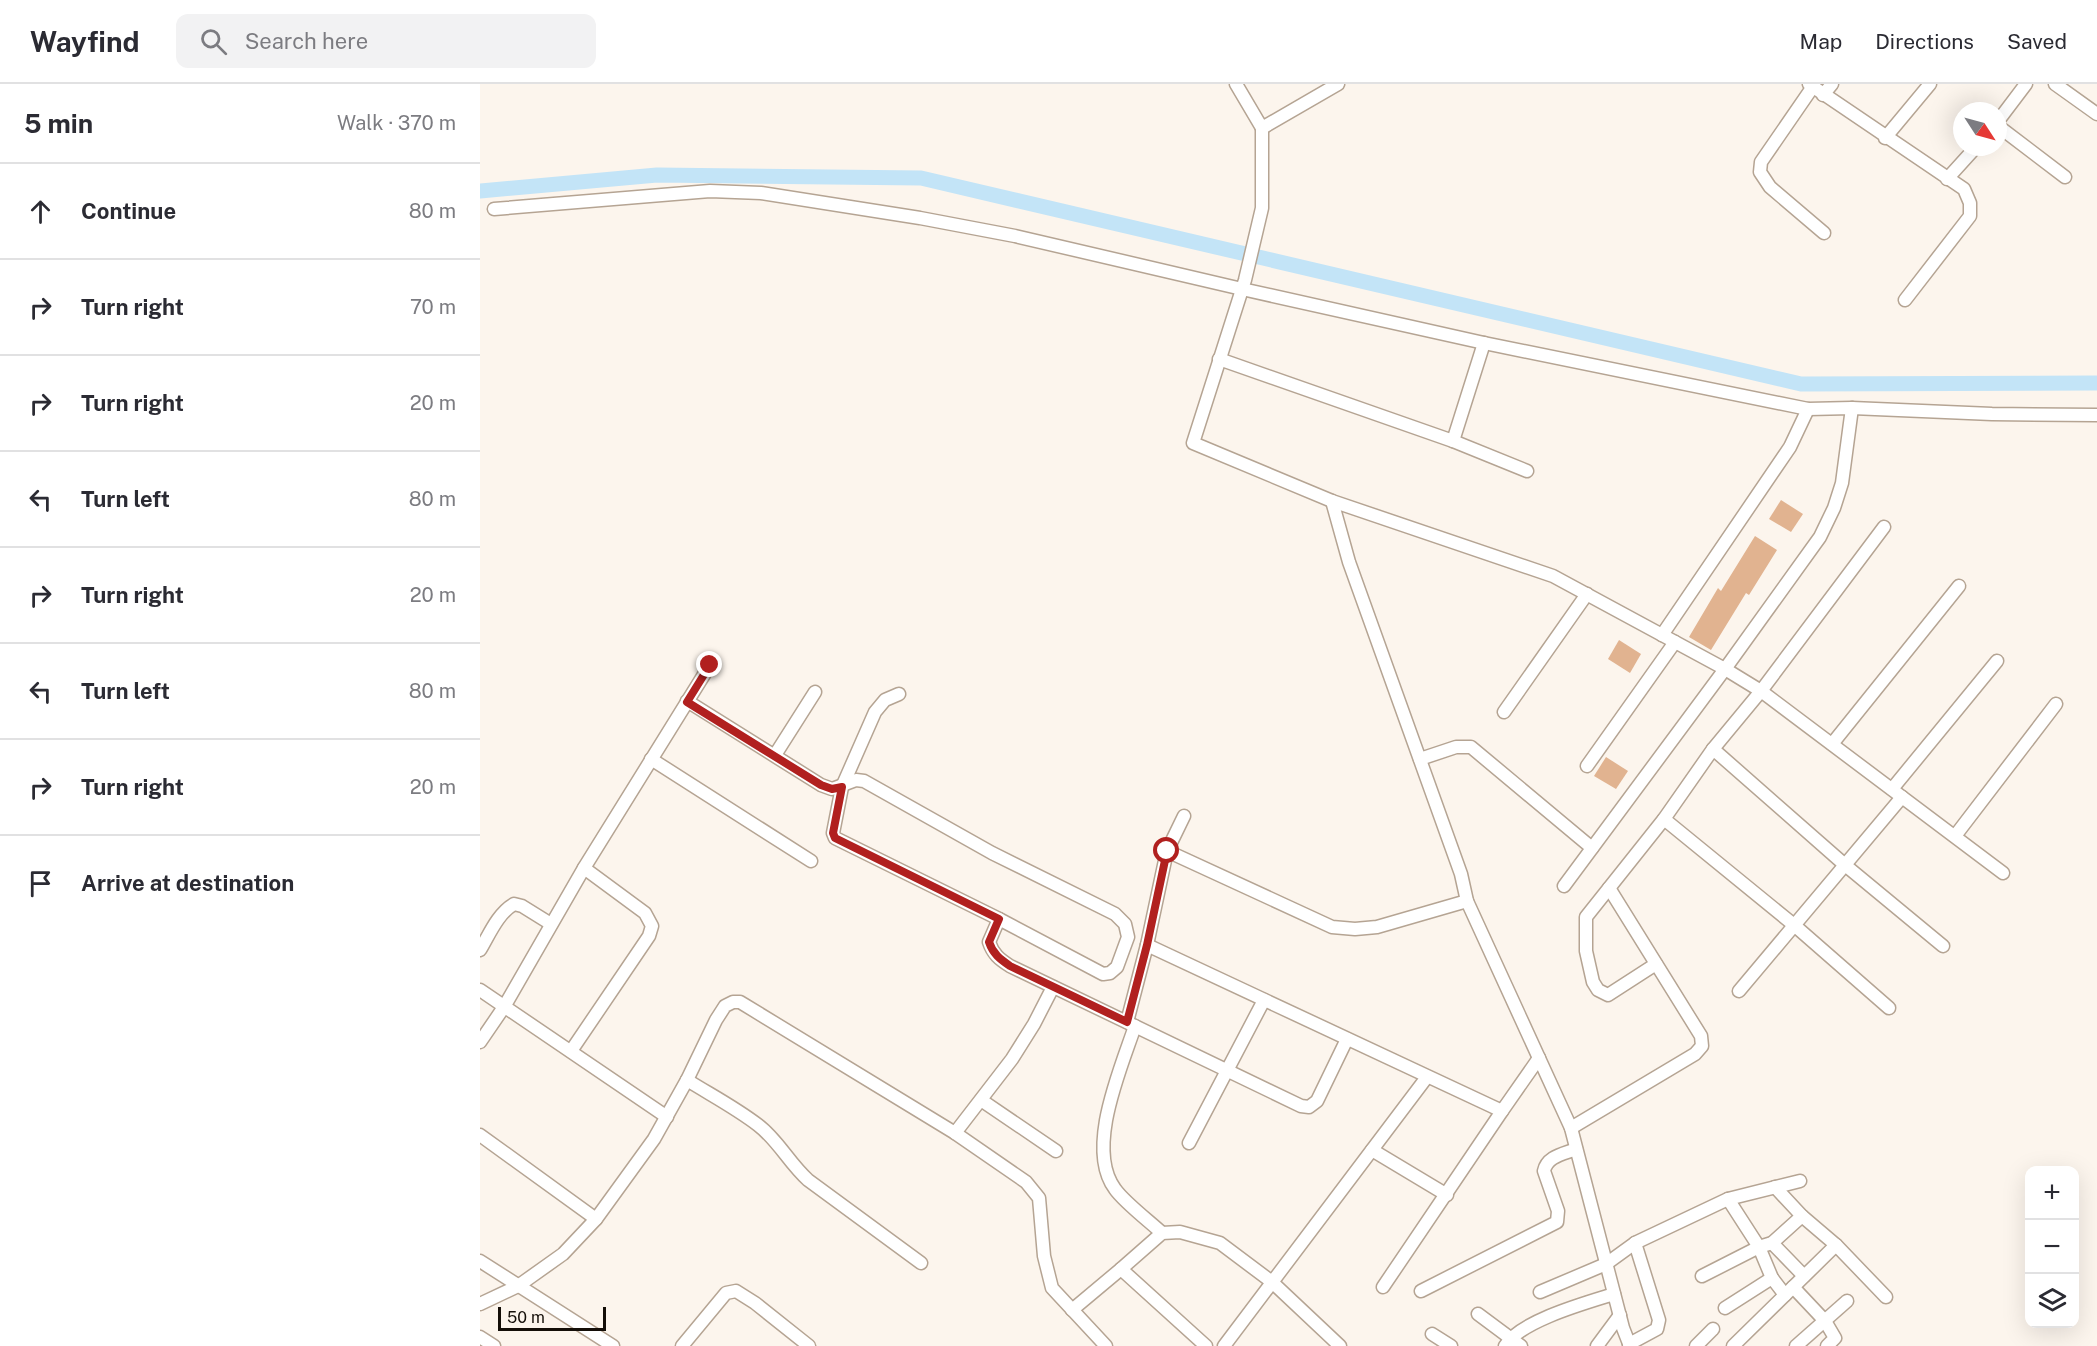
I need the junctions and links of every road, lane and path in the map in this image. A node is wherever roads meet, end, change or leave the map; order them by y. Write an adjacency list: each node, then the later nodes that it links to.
1 (1236, 84): 10 (street)
2 (1338, 84): 10 (street)
3 (1832, 84): 7 (street)
4 (1930, 84): 12 (street)
5 (2026, 84): 8 (street)
6 (2055, 84): 9 (street)
7 (1814, 89): 12 (street); 17 (street)
8 (2007, 110)
9 (2097, 114)
10 (1262, 128): 18 (street)
11 (2007, 130): 14 (street)
12 (1885, 138): 15 (street)
13 (1968, 156): 15 (street)
14 (2065, 177)
15 (1947, 179): 19 (street)
16 (494, 208): 18 (street)
17 (1824, 233)
18 (1244, 285): 20 (street); 21 (street)
19 (1905, 300)
20 (1484, 343): 23 (street); 25 (street)
21 (1219, 359): 25 (street); 27 (street)
22 (1852, 408): 23 (street); 24 (street); 35 (street)
23 (1809, 409): 31 (street)
24 (2097, 415)
25 (1453, 441): 26 (street)
26 (1527, 471)
27 (1332, 501): 30 (street); 46 (street)
28 (1884, 527): 36 (street)
29 (1959, 586): 42 (street)
30 (1587, 594): 31 (street); 41 (street)
31 (1662, 635): 32 (street)
32 (1675, 642): 35 (street); 47 (street)
33 (1997, 661): 49 (street)
34 (710, 665): 39 (street)
35 (1725, 669): 36 (street); 53 (street)
36 (1761, 691): 42 (street); 43 (street)
37 (815, 692): 44 (street)
38 (899, 694): 48 (street)
39 (687, 702): 44 (street); 45 (street)
40 (2056, 704): 52 (street)
41 (1504, 712)
42 (1832, 744): 49 (street)
43 (1713, 749): 51 (street); 56 (street)
44 (775, 755): 48 (street)
45 (651, 759): 55 (street); 57 (street)
46 (1420, 759): 53 (street); 61 (street)
47 (1587, 766)
48 (842, 787): 62 (street); 62 (street)
49 (1897, 793): 52 (street); 56 (street)
50 (1184, 816): 54 (street)
51 (1664, 819): 60 (street); 64 (street)
52 (1955, 836): 58 (street)
53 (1592, 848): 59 (street)
54 (1167, 851): 61 (street); 65 (street)
55 (811, 861)
56 (1845, 865): 64 (street); 66 (street)
57 (584, 868): 63 (street); 78 (street)
58 (2003, 873)
59 (1564, 886)
60 (1609, 888): 68 (street); 68 (street)
61 (1467, 902): 79 (street)
62 (999, 919): 69 (street)
63 (551, 924): 67 (street); 73 (street)
64 (1794, 925): 71 (street); 74 (street)
65 (1147, 945): 72 (street); 75 (street)
66 (1943, 946)
67 (480, 950)
68 (1656, 964): 86 (street)
69 (1053, 987): 75 (street); 83 (street)
70 (480, 990): 73 (street)
71 (1738, 992)
72 (1264, 1000): 76 (street); 80 (street)
73 (504, 1007): 77 (street); 78 (street)
74 (1889, 1008)
75 (1131, 1024): 80 (street); 99 (street)
76 (1347, 1040): 80 (street); 81 (street)
77 (480, 1042)
78 (571, 1051): 85 (street)
79 (1539, 1058): 84 (street); 86 (street)
80 (1227, 1071): 89 (street)
81 (1427, 1077): 84 (street); 91 (street)
82 (687, 1080): 85 (street); 87 (street); 104 (street)
83 (981, 1100): 87 (street); 92 (street)
84 (1502, 1111): 95 (street)
85 (667, 1117): 98 (street)
86 (1571, 1128): 90 (street)
87 (955, 1133): 121 (street)
88 (480, 1135): 98 (street)
89 (1189, 1143)
90 (1576, 1149): 105 (street); 113 (street)
91 (1372, 1150): 95 (street); 110 (street)
92 (1056, 1151)
93 (1800, 1180): 94 (street)
94 (1775, 1187): 96 (street); 97 (street)
95 (1447, 1195): 112 (street)
96 (1728, 1199): 100 (street); 101 (street)
97 (1802, 1216): 101 (street); 102 (street)
98 (596, 1219): 111 (street)
99 (1162, 1233): 106 (street); 110 (street)
100 (1635, 1243): 105 (street); 130 (street)
101 (1765, 1245): 107 (street); 108 (street); 109 (street)
102 (1836, 1245): 108 (street); 117 (street)
103 (480, 1261): 111 (street)
104 (921, 1263)
105 (1606, 1264): 115 (street); 116 (street)
106 (1121, 1269): 121 (street); 136 (street)
107 (1702, 1276)
108 (1804, 1276): 114 (street)
109 (1772, 1278): 114 (street); 120 (street)
110 (1272, 1282): 137 (street); 138 (street)
111 (518, 1286): 119 (street); 132 (street)
112 (1383, 1287)
113 (1421, 1291)
114 (1789, 1291): 124 (street); 129 (street)
115 (1540, 1292)
116 (1614, 1294): 123 (street); 128 (street)
117 (1886, 1297)
118 (1847, 1301): 124 (street)
119 (480, 1304)
120 (1725, 1308)
121 (1072, 1310): 135 (street)
122 (1478, 1314): 128 (street)
123 (1620, 1315): 130 (street); 141 (street)
124 (1825, 1321): 143 (street); 144 (street)
125 (1713, 1329): 142 (street)
126 (1432, 1334): 139 (street)
127 (480, 1337): 131 (street)
128 (1507, 1342): 140 (street)
129 (1742, 1343)
130 (1630, 1345)
131 (494, 1346)
132 (612, 1346)
133 (682, 1346): 134 (street)
134 (808, 1346)
135 (1106, 1346)
136 (1206, 1346)
137 (1224, 1346)
138 (1340, 1346)
139 (1451, 1346)
140 (1521, 1346)
141 (1597, 1346)
142 (1696, 1346)
143 (1796, 1346)
144 (1827, 1346)

